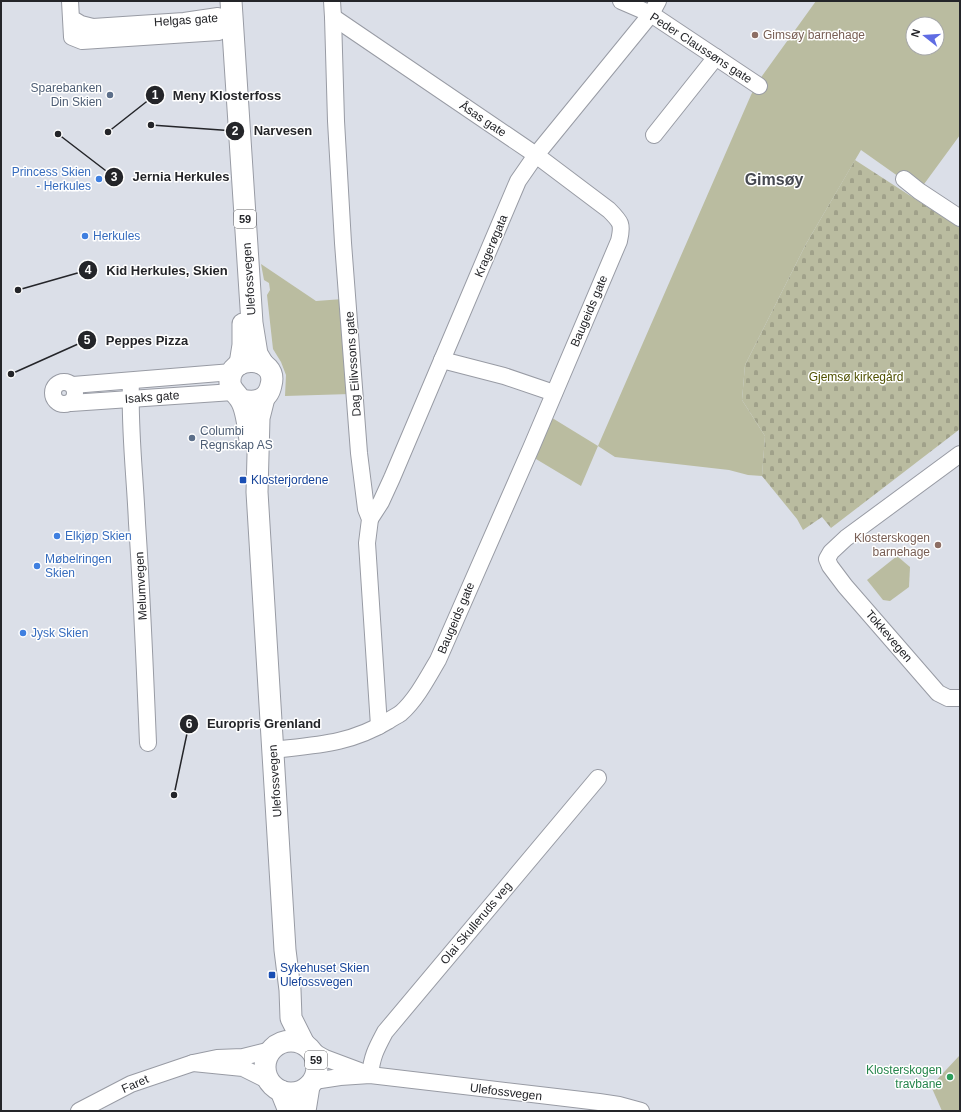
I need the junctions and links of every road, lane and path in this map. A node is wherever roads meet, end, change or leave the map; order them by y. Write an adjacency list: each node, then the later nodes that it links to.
1 (70, 1): 6 (street)
2 (620, 1): 3 (street, Peder Claussøns gate)
3 (655, 7): 7 (street, Peder Claussøns gate); 10 (street, Kragerøgata)
4 (333, 9): 10 (street, Åsas gate); 23 (street, Dag Eilivssons gate)
5 (224, 14): 6 (street, Helgas gate); 6 (street, Helgas gate); 15 (main road, Ulefossvegen / 59); 17 (main road, Ulefossvegen / 59)
6 (71, 18)
7 (716, 57): 8 (street, Peder Claussøns gate); 9 (street)
8 (759, 86)
9 (654, 134)
10 (536, 155): 13 (street, Åsas gate); 14 (street, Kragerøgata)
11 (904, 179): 12 (street)
12 (960, 218)
13 (622, 229): 18 (street, Baugeids gate)
14 (442, 360): 18 (street); 23 (street, Kragerøgata)
15 (263, 364): 17 (main road); 20 (main road, 59)
16 (131, 381): 17 (street, Isaks gate); 19 (street, Melumvegen); 19 (street, Isaks gate)
17 (236, 382): 19 (street, Isaks gate); 20 (main road); 22 (main road, Ulefossvegen / 59)
18 (554, 393): 25 (street, Baugeids gate)
19 (130, 398): 26 (street, Melumvegen)
20 (264, 398): 22 (main road, Ulefossvegen / 59)
21 (960, 454): 24 (street, Tokkevegen)
22 (257, 492): 27 (main road, Ulefossvegen / 59)
23 (370, 519): 25 (street, Dag Eilivssons gate)
24 (960, 698)
25 (379, 726): 27 (street, Baugeids gate)
26 (148, 743)
27 (273, 750): 29 (main road, Ulefossvegen / 59)
28 (598, 778): 33 (street, Olai Skulleruds veg)
29 (285, 950): 30 (main road, Ulefossvegen / 59); 31 (main road, Ulefossvegen / 59)
30 (275, 1047): 31 (main road, 59); 32 (street, Faret); 35 (main road, 59)
31 (308, 1047): 33 (street, Ulefossvegen); 34 (main road, 59)
32 (193, 1063): 35 (street, Faret); 36 (street, Faret)
33 (370, 1075): 34 (street, Ulefossvegen); 39 (street, Ulefossvegen)
34 (311, 1083): 35 (main road, 59); 38 (main road, 59)
35 (275, 1086): 37 (main road, 59)
36 (79, 1111)
37 (289, 1111)
38 (305, 1111)
39 (641, 1111)

